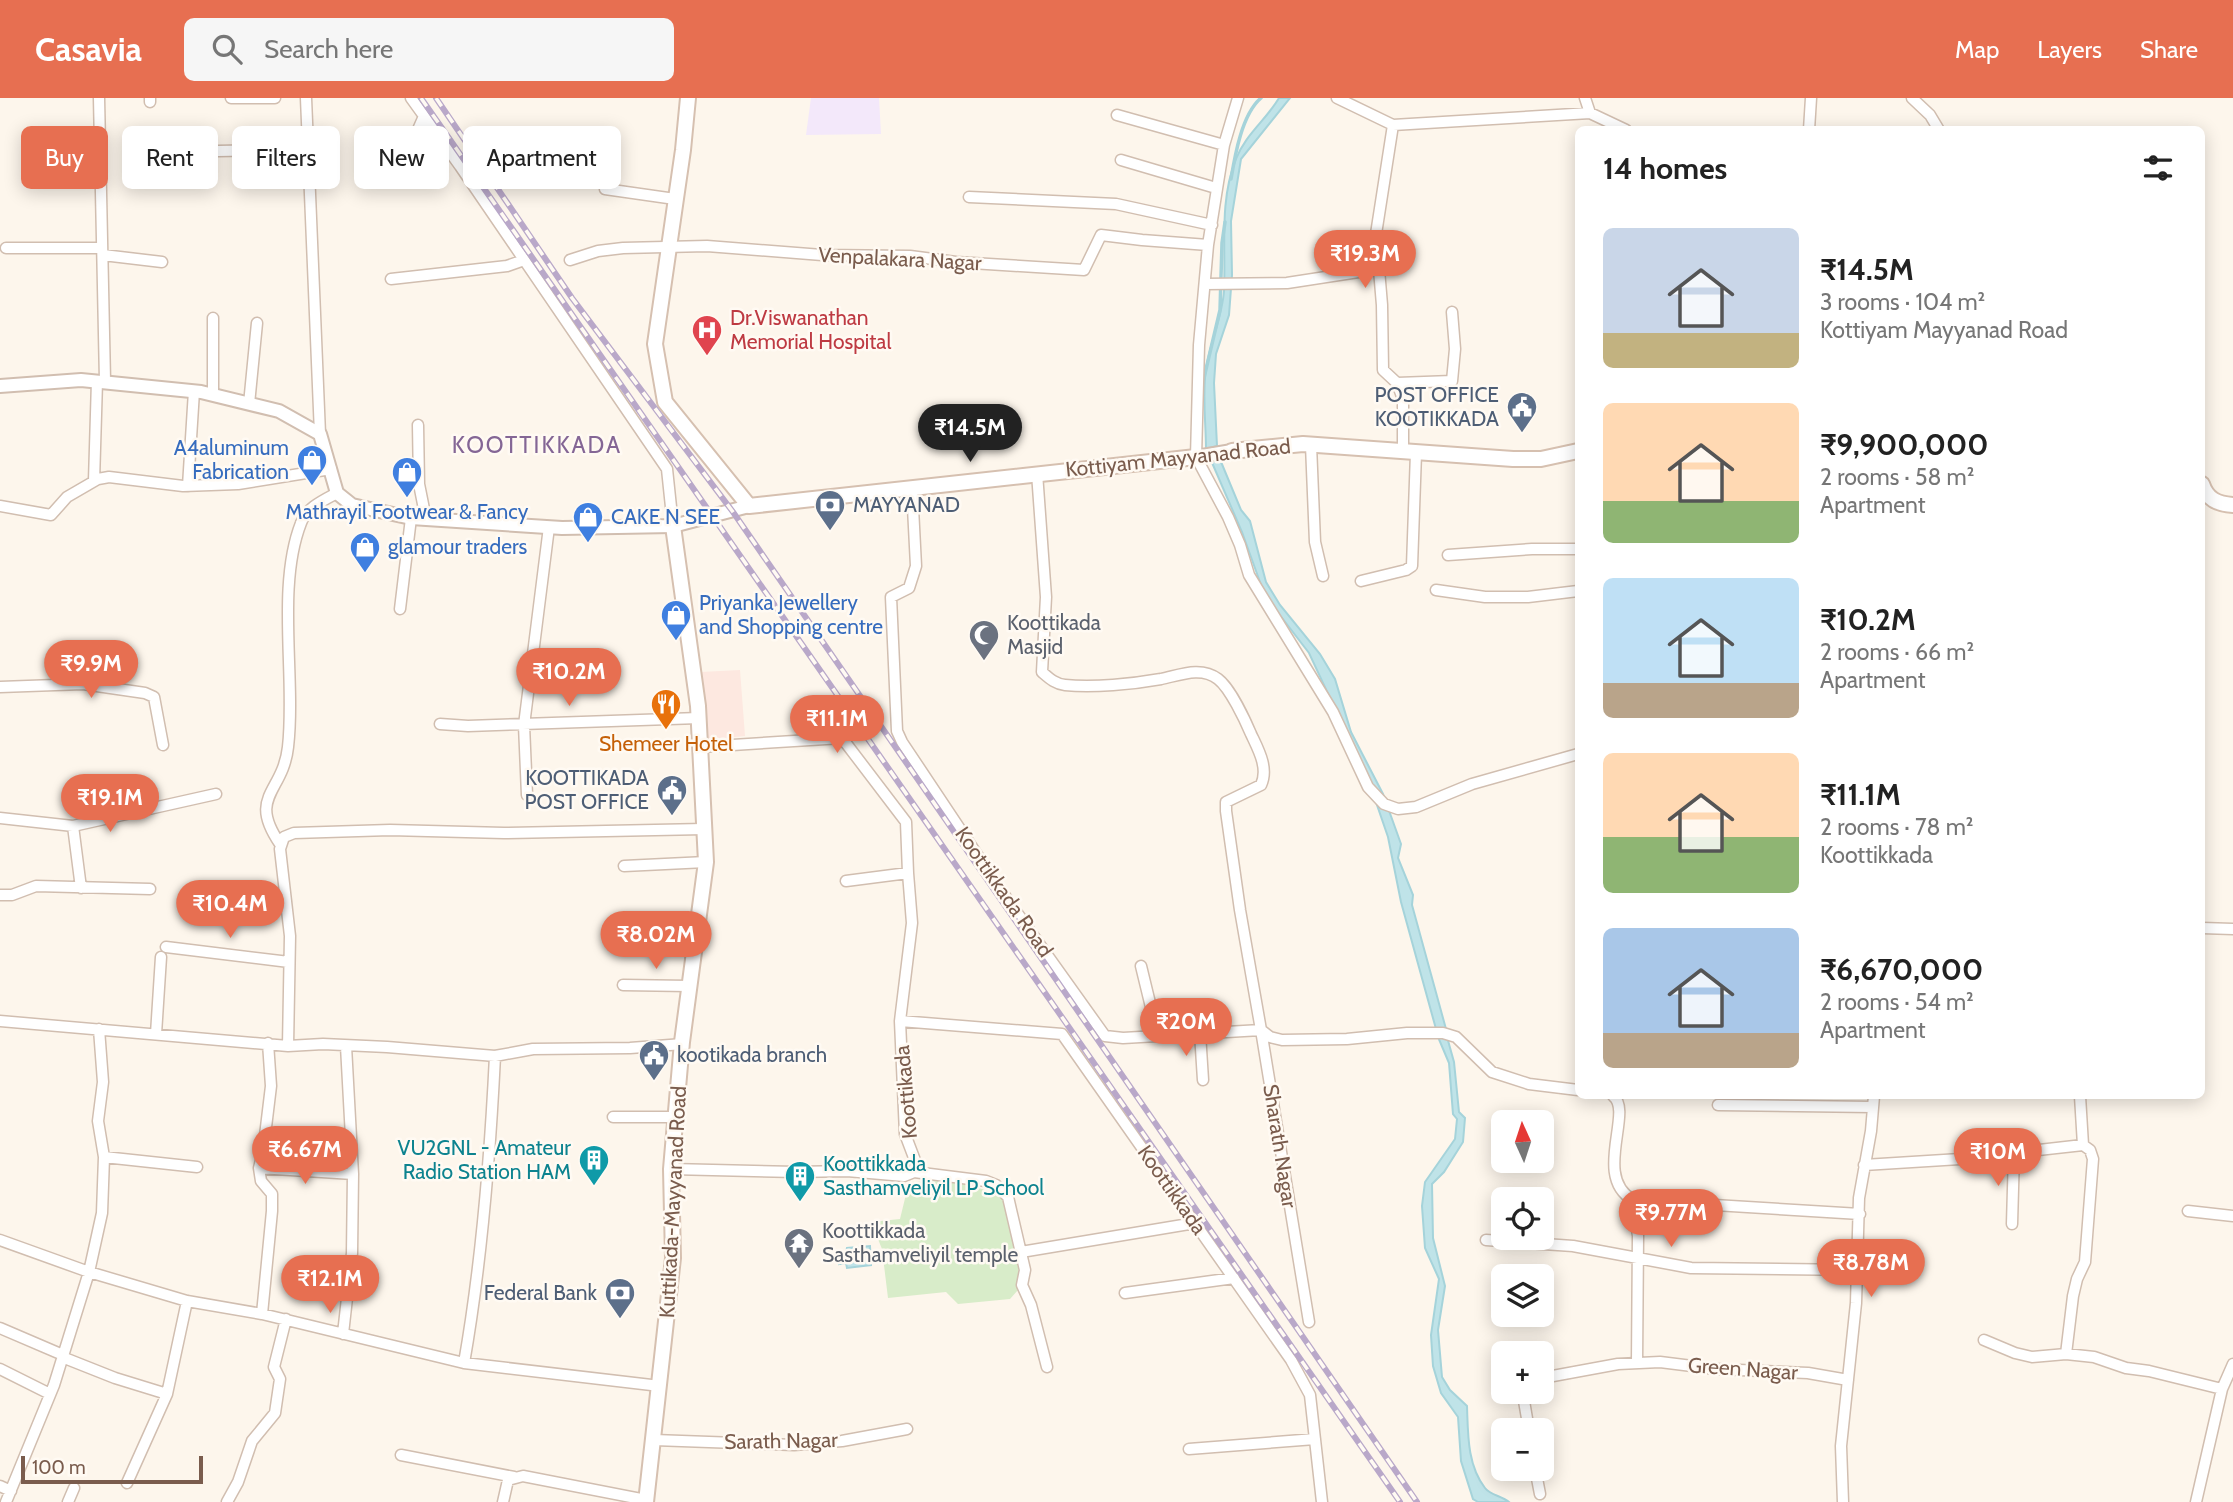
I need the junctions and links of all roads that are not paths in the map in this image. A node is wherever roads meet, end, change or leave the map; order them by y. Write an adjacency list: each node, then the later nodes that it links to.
1 (99, 98): 34 (street)
2 (231, 98): 3 (street)
3 (275, 98)
4 (306, 98): 16 (street)
5 (411, 98): 14 (street)
6 (688, 98): 29 (main road)
7 (1238, 98): 21 (street)
8 (1337, 98): 15 (street)
9 (1585, 98): 12 (street)
10 (1811, 98): 19 (street)
11 (1912, 98): 20 (street)
12 (1590, 113): 15 (street); 18 (street)
13 (1117, 115): 21 (street)
14 (424, 116): 17 (street); 35 (street)
15 (1393, 125): 38 (street)
16 (307, 126)
17 (420, 126)
18 (1618, 126)
19 (1809, 126)
20 (1937, 126)
21 (1224, 145): 25 (street)
22 (219, 150): 23 (street)
23 (232, 150)
24 (1121, 160): 25 (street)
25 (1216, 188): 30 (street)
26 (310, 189): 51 (street)
27 (605, 189): 29 (street)
28 (969, 197): 30 (street)
29 (675, 199): 33 (main road)
30 (1212, 225): 31 (street)
31 (1209, 245): 33 (street, Venpalakara Nagar); 40 (street)
32 (6, 248): 34 (street)
33 (668, 248): 36 (street, Venpalakara Nagar); 66 (main road)
34 (102, 251): 37 (street); 44 (street)
35 (524, 260): 39 (street); 69 (street)
36 (570, 260)
37 (162, 262)
38 (1378, 270): 40 (street); 45 (street)
39 (391, 279)
40 (1209, 284): 56 (street)
41 (1452, 312): 45 (street)
42 (213, 318): 48 (street)
43 (257, 323): 49 (street)
44 (101, 381): 46 (street); 47 (street); 59 (street)
45 (1397, 383): 54 (street)
46 (0, 386)
47 (194, 391): 48 (street); 60 (street)
48 (213, 395): 49 (street)
49 (249, 404): 51 (street)
50 (418, 425): 68 (street)
51 (320, 434): 57 (street)
52 (1311, 445): 53 (main road, Kottiyam Mayyanad Road); 54 (main road, Kottiyam Mayyanad Road); 73 (street)
53 (1233, 451): 56 (street, Kottiyam Mayyanad Road)
54 (1409, 452): 55 (main road, Kottiyam Mayyanad Road); 74 (street)
55 (1575, 452)
56 (1196, 457): 58 (main road, Kottiyam Mayyanad Road); 84 (street)
57 (331, 469): 60 (street); 62 (street)
58 (1037, 474): 61 (main road, Kottiyam Mayyanad Road); 109 (street, Sharath Nagar)
59 (94, 481): 60 (street); 65 (street)
60 (188, 486)
61 (912, 488): 66 (main road, Kottiyam Mayyanad Road); 112 (street, Koottikkada Road)
62 (337, 494): 67 (street, Kottiyam Mayyanad Road); 90 (street)
63 (2205, 495): 64 (main road)
64 (2233, 505)
65 (0, 506)
66 (749, 506): 69 (street, Kottiyam Mayyanad Road)
67 (411, 518): 68 (street, Kottiyam Mayyanad Road); 77 (street)
68 (426, 519): 70 (street, Kottiyam Mayyanad Road)
69 (673, 526): 70 (street, Kottiyam Mayyanad Road); 79 (main road, Kuttikada-Mayyanad Road)
70 (549, 527): 81 (street)
71 (1575, 549): 72 (street)
72 (1448, 555)
73 (1323, 576)
74 (1361, 581)
75 (1436, 590): 76 (street)
76 (1575, 591)
77 (400, 609)
78 (0, 687): 82 (street)
79 (699, 718): 81 (street); 83 (main road, Kuttikada-Mayyanad Road)
80 (440, 723): 81 (street)
81 (524, 725): 86 (street)
82 (163, 745)
83 (701, 747): 89 (main road, Kuttikada-Mayyanad Road); 93 (street)
84 (1575, 755)
85 (216, 794): 88 (street)
86 (527, 796)
87 (0, 818): 88 (street)
88 (73, 826): 95 (street)
89 (704, 829): 90 (street); 91 (main road, Kuttikada-Mayyanad Road)
90 (280, 844): 102 (street)
91 (706, 862): 92 (street); 105 (main road, Kuttikada-Mayyanad Road)
92 (624, 866)
93 (908, 873): 94 (street); 107 (street, Koottikada)
94 (846, 881)
95 (81, 888): 96 (street); 97 (street)
96 (150, 889)
97 (0, 895)
98 (2205, 928): 99 (street)
99 (2233, 929)
100 (166, 947): 102 (street)
101 (161, 957): 111 (street)
102 (289, 961): 115 (street)
103 (1141, 966): 112 (street)
104 (623, 985): 105 (street)
105 (689, 986): 114 (main road, Kuttikada-Mayyanad Road)
106 (0, 1021): 108 (street)
107 (900, 1021): 136 (street, Koottikada); 142 (street, Koottikkada)
108 (99, 1029): 111 (street); 131 (street)
109 (1261, 1030): 110 (street); 119 (street); 155 (street, Sharath Nagar)
110 (1200, 1033): 112 (street); 118 (street)
111 (156, 1034): 113 (street)
112 (1158, 1036)
113 (268, 1043): 115 (street); 134 (street)
114 (683, 1044): 117 (street); 125 (main road, Kuttikada-Mayyanad Road)
115 (288, 1046): 116 (street)
116 (346, 1046): 117 (street); 128 (street)
117 (495, 1056): 161 (street)
118 (1203, 1080)
119 (1575, 1090)
120 (1617, 1099): 138 (street)
121 (1874, 1099): 124 (street)
122 (2080, 1099): 129 (street)
123 (1718, 1105): 124 (street)
124 (1873, 1107): 132 (street)
125 (676, 1116): 126 (street); 135 (main road, Kuttikada-Mayyanad Road)
126 (613, 1117)
127 (294, 1135): 128 (street)
128 (351, 1137): 137 (street)
129 (2082, 1145): 130 (street); 159 (street)
130 (2014, 1153): 132 (street); 143 (street)
131 (104, 1157): 133 (street); 149 (street)
132 (1864, 1165): 140 (street)
133 (197, 1167)
134 (259, 1168): 137 (street); 153 (street)
135 (671, 1169): 136 (street); 168 (main road, Kuttikada-Mayyanad Road)
136 (914, 1172): 146 (street)
137 (353, 1174): 157 (street)
138 (1633, 1200): 140 (street); 147 (street)
139 (2188, 1211): 141 (street)
140 (1860, 1214): 148 (street)
141 (2233, 1216)
142 (1195, 1223): 146 (street); 150 (street, Koottikkada)
143 (2012, 1224)
144 (0, 1240): 149 (street)
145 (1486, 1240): 147 (street)
146 (1021, 1252): 164 (street)
147 (1637, 1259): 148 (street); 162 (street)
148 (1857, 1270): 167 (street)
149 (89, 1272): 152 (street); 160 (street)
150 (1234, 1278): 151 (street); 174 (street, Koottikkada)
151 (1125, 1293)
152 (187, 1301): 153 (street); 171 (street)
153 (262, 1314): 154 (street)
154 (286, 1319): 157 (street); 186 (street)
155 (1310, 1322)
156 (0, 1328): 160 (street)
157 (343, 1334): 161 (street)
158 (1984, 1340): 159 (street)
159 (2066, 1354): 169 (street)
160 (63, 1356): 170 (street); 171 (street)
161 (464, 1363): 168 (street)
162 (1637, 1363): 166 (street, Green Nagar); 167 (street, Green Nagar)
163 (2233, 1364): 169 (street)
164 (1047, 1367)
165 (0, 1369): 170 (street)
166 (1554, 1376)
167 (1848, 1380): 189 (street)
168 (660, 1385): 173 (main road, Kuttikada-Mayyanad Road)
169 (2222, 1389): 190 (street)
170 (50, 1394): 183 (street)
171 (167, 1394): 179 (street)
172 (907, 1429): 173 (street, Sarath Nagar)
173 (654, 1440): 184 (main road, Kuttikada-Mayyanad Road)
174 (1315, 1440): 175 (street); 188 (street, Koottikkada)
175 (1189, 1449)
176 (401, 1455): 177 (street)
177 (513, 1477): 184 (street); 187 (street)
178 (1538, 1481): 182 (street)
179 (127, 1483)
180 (0, 1486): 183 (street)
181 (74, 1488): 185 (street)
182 (1540, 1494)
183 (10, 1498)
184 (646, 1501)
185 (68, 1502)
186 (227, 1502)
187 (503, 1502)
188 (1322, 1502)
189 (1843, 1502)
190 (2196, 1502)

